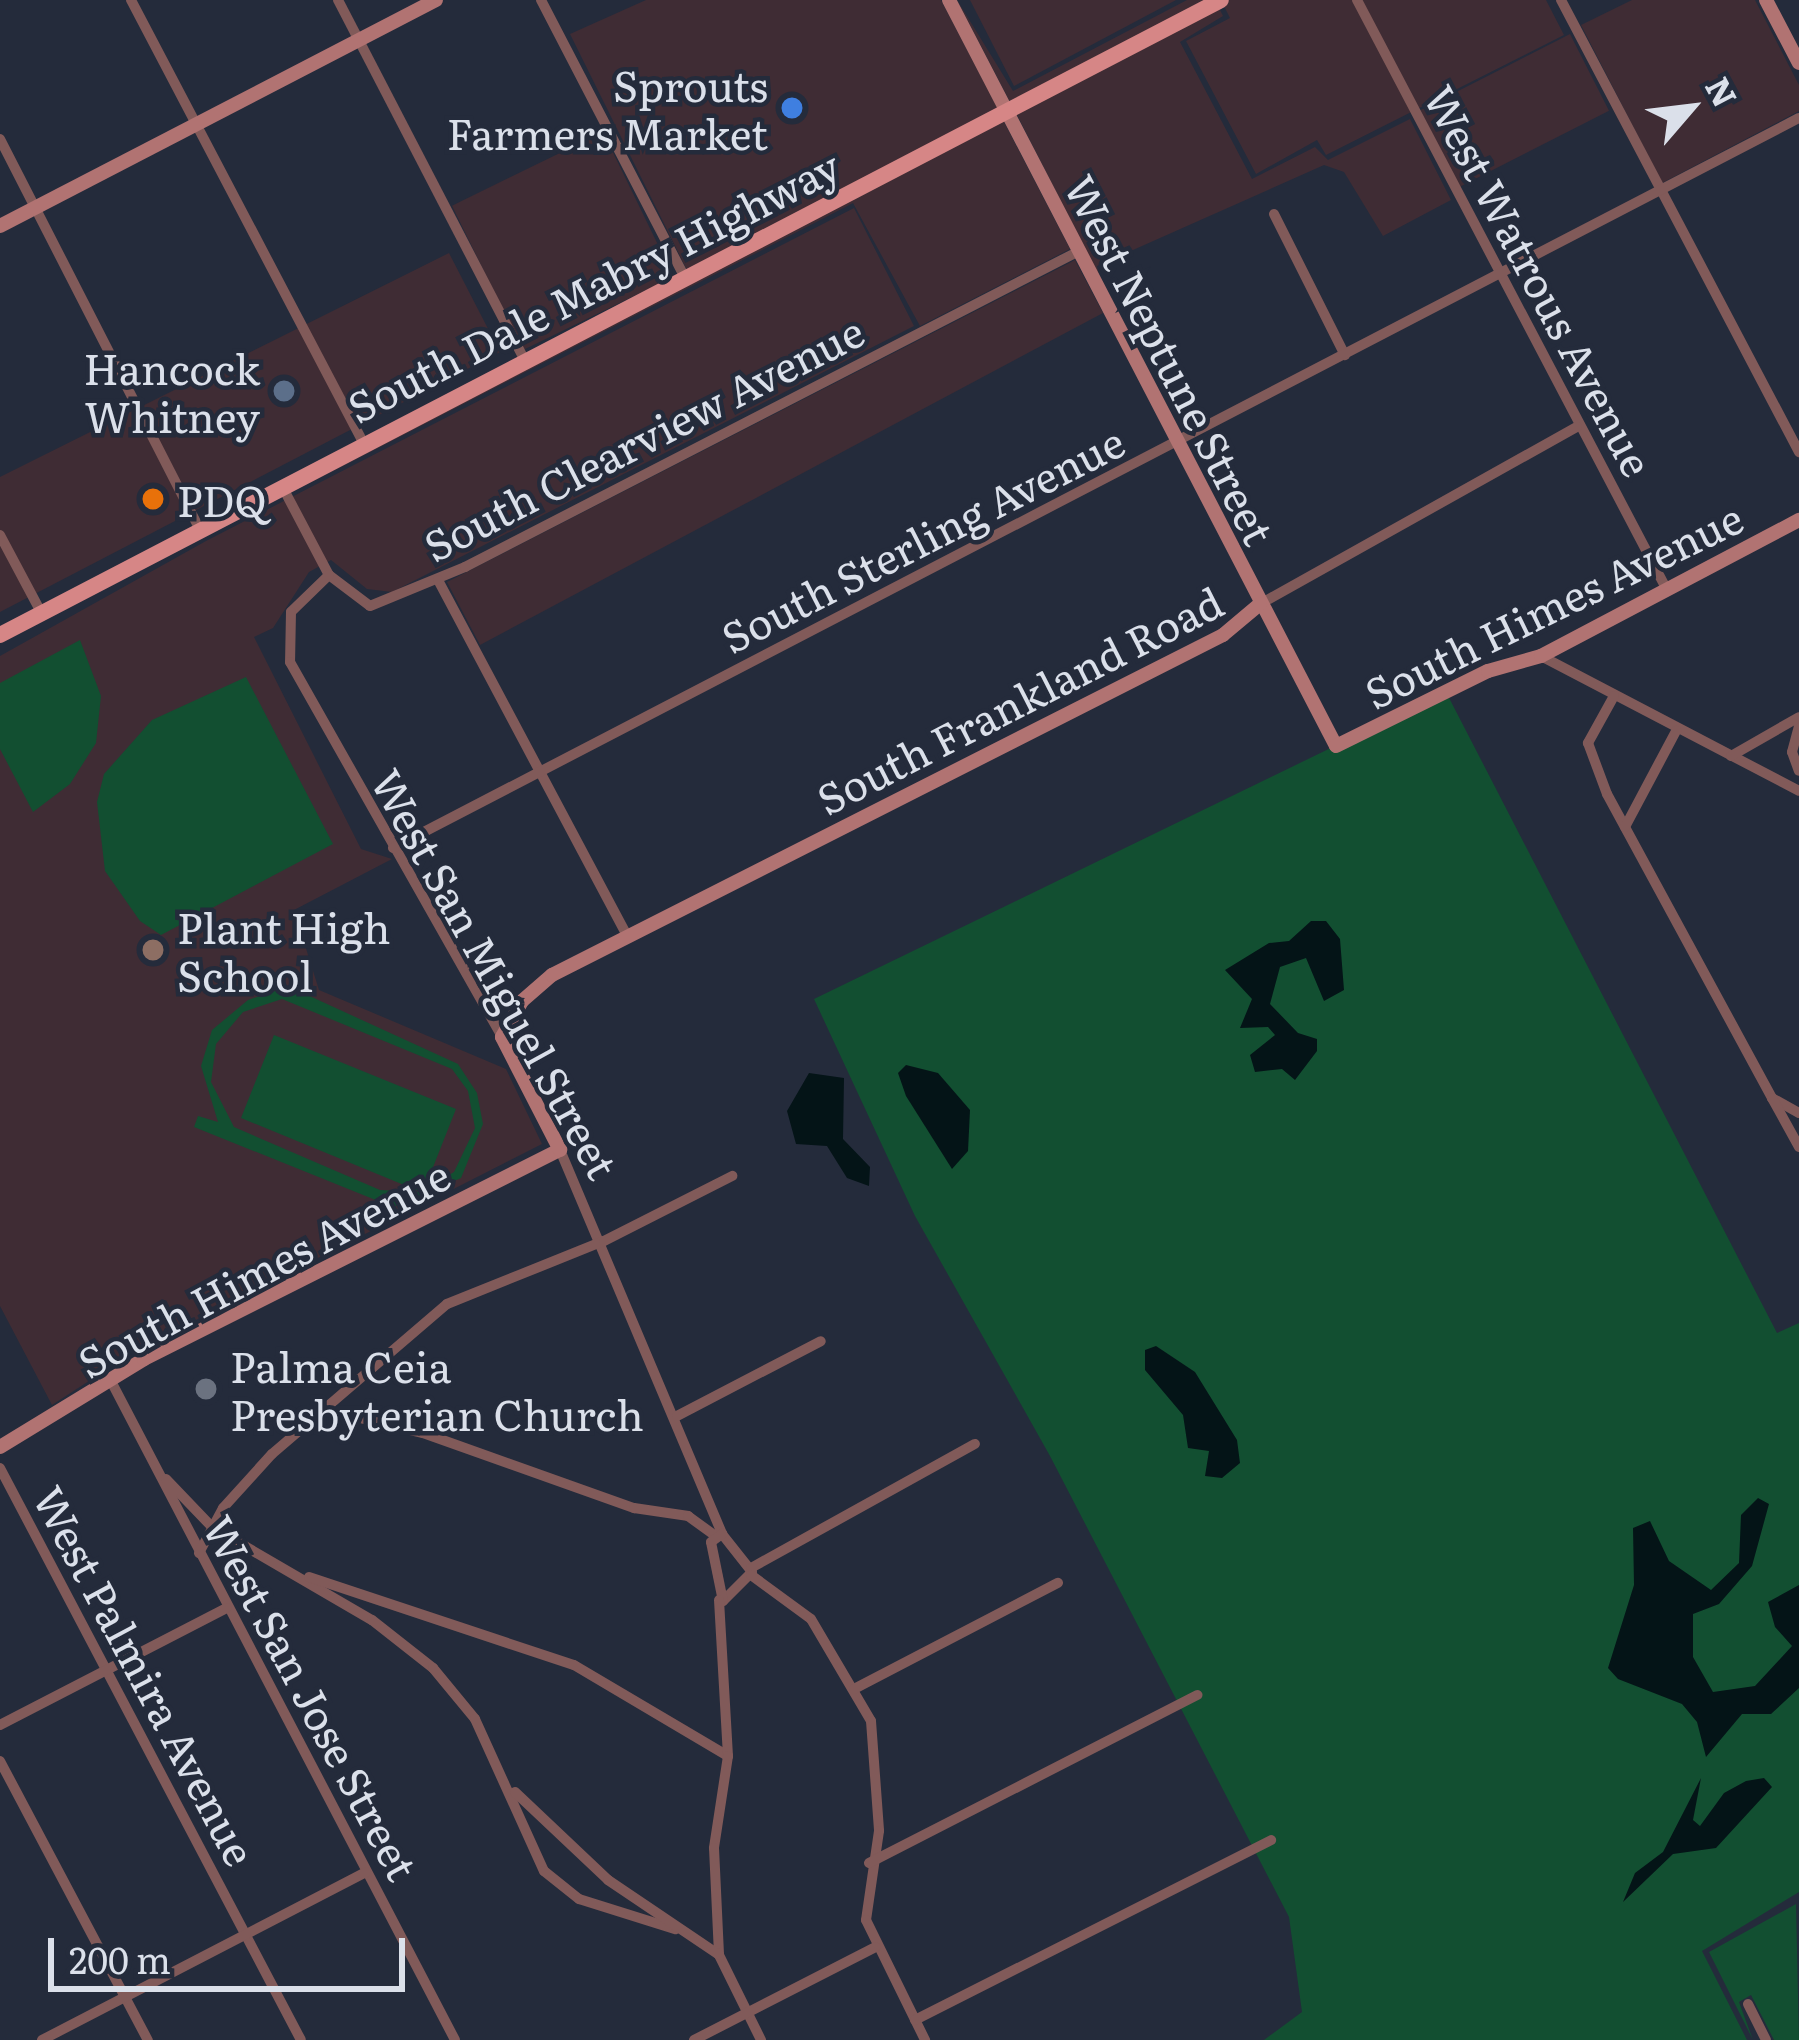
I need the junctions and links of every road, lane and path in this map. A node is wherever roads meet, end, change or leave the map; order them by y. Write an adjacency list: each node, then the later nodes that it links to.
1 (131, 0): 14 (street)
2 (338, 0): 10 (street)
3 (436, 0): 10 (street)
4 (541, 0): 22 (street)
5 (949, 0): 12 (street, West Neptune Street)
6 (1221, 0): 12 (main road, South Dale Mabry Highway)
7 (1357, 0): 21 (street, West Watrous Avenue)
8 (1561, 0): 16 (street)
9 (1766, 0): 11 (street)
10 (358, 40): 14 (street); 24 (street)
11 (1799, 63)
12 (1006, 111): 20 (street, West Neptune Street); 22 (main road, South Dale Mabry Highway)
13 (1799, 118): 16 (street, South Sterling Avenue)
14 (196, 124): 17 (street); 26 (street)
15 (0, 139): 17 (street)
16 (1661, 190): 21 (street, South Sterling Avenue); 28 (street)
17 (36, 208): 19 (street); 31 (street)
18 (1274, 214): 23 (street)
19 (0, 226)
20 (1079, 251): 27 (street, West Neptune Street); 34 (street, South Clearview Avenue)
21 (1497, 276): 23 (street, South Sterling Avenue); 25 (street, West Watrous Avenue)
22 (685, 278): 24 (main road, South Dale Mabry Highway)
23 (1346, 356): 27 (street, South Sterling Avenue)
24 (525, 361): 26 (main road, South Dale Mabry Highway)
25 (1577, 427): 35 (street, West Watrous Avenue); 36 (street, South Frankland Road)
26 (364, 444): 29 (main road, South Dale Mabry Highway)
27 (1178, 445): 36 (street, West Neptune Street); 45 (street, South Sterling Avenue)
28 (1799, 452)
29 (282, 485): 31 (main road, South Dale Mabry Highway); 33 (street)
30 (1799, 520): 35 (street, South Himes Avenue)
31 (200, 529): 37 (main road, South Dale Mabry Highway)
32 (0, 535): 37 (street)
33 (329, 575): 34 (street, South Clearview Avenue); 49 (street, West San Miguel Street)
34 (438, 580): 45 (street)
35 (1667, 590): 39 (street, South Himes Avenue)
36 (1260, 604): 43 (street, West Neptune Street); 50 (street, South Frankland Road)
37 (42, 614): 38 (main road, South Dale Mabry Highway)
38 (0, 635)
39 (1541, 656): 40 (street); 43 (street, South Himes Avenue)
40 (1614, 696): 42 (street); 48 (street)
41 (1799, 722): 44 (street); 46 (street)
42 (1676, 731): 44 (street); 48 (street)
43 (1336, 746)
44 (1731, 756): 47 (street)
45 (538, 771): 49 (street, South Sterling Avenue); 50 (street)
46 (1799, 771)
47 (1799, 791)
48 (1625, 826): 52 (street)
49 (393, 848): 51 (street, West San Miguel Street)
50 (627, 936): 51 (street, South Frankland Road)
51 (502, 1037): 55 (street, West San Miguel Street)
52 (1772, 1098): 53 (street); 54 (street)
53 (1799, 1113)
54 (1799, 1148)
55 (560, 1150): 57 (street, West San Miguel Street); 59 (street, South Himes Avenue)
56 (732, 1176): 57 (street)
57 (604, 1241): 60 (street); 61 (street, West San Miguel Street)
58 (821, 1341): 61 (street)
59 (112, 1383): 63 (street, South Himes Avenue); 65 (street, West San Jose Street)
60 (318, 1408): 66 (street); 67 (street)
61 (677, 1416): 67 (street, West San Miguel Street)
62 (975, 1444): 70 (street)
63 (0, 1447)
64 (0, 1468): 76 (street, West Palmira Avenue)
65 (159, 1473): 66 (street); 68 (street, West San Jose Street)
66 (212, 1527): 68 (street); 69 (street)
67 (718, 1535): 70 (street); 73 (street)
68 (199, 1553): 74 (street, West San Jose Street)
69 (284, 1569): 72 (street); 75 (street)
70 (752, 1571): 73 (street); 77 (street)
71 (1058, 1583): 77 (street)
72 (369, 1598): 75 (street); 80 (street)
73 (719, 1600): 80 (street)
74 (227, 1608): 76 (street); 85 (street, West San Jose Street)
75 (368, 1618): 82 (street)
76 (106, 1670): 79 (street); 87 (street, West Palmira Avenue)
77 (854, 1689): 84 (street)
78 (1197, 1695): 84 (street)
79 (0, 1725)
80 (728, 1756): 89 (street)
81 (0, 1761): 90 (street)
82 (512, 1790): 86 (street); 86 (street)
83 (1271, 1840): 93 (street)
84 (869, 1864): 88 (street)
85 (366, 1871): 87 (street); 97 (street, West San Jose Street)
86 (675, 1929): 89 (street)
87 (246, 1934): 90 (street); 96 (street, West Palmira Avenue)
88 (876, 1947): 92 (street); 93 (street)
89 (719, 1955): 92 (street)
90 (125, 1997): 94 (street); 95 (street)
91 (1748, 2003): 101 (street)
92 (747, 2012): 98 (street); 99 (street)
93 (915, 2020): 100 (street)
94 (42, 2040)
95 (148, 2040)
96 (302, 2040)
97 (455, 2040)
98 (694, 2040)
99 (761, 2040)
100 (925, 2040)
101 (1766, 2040)

